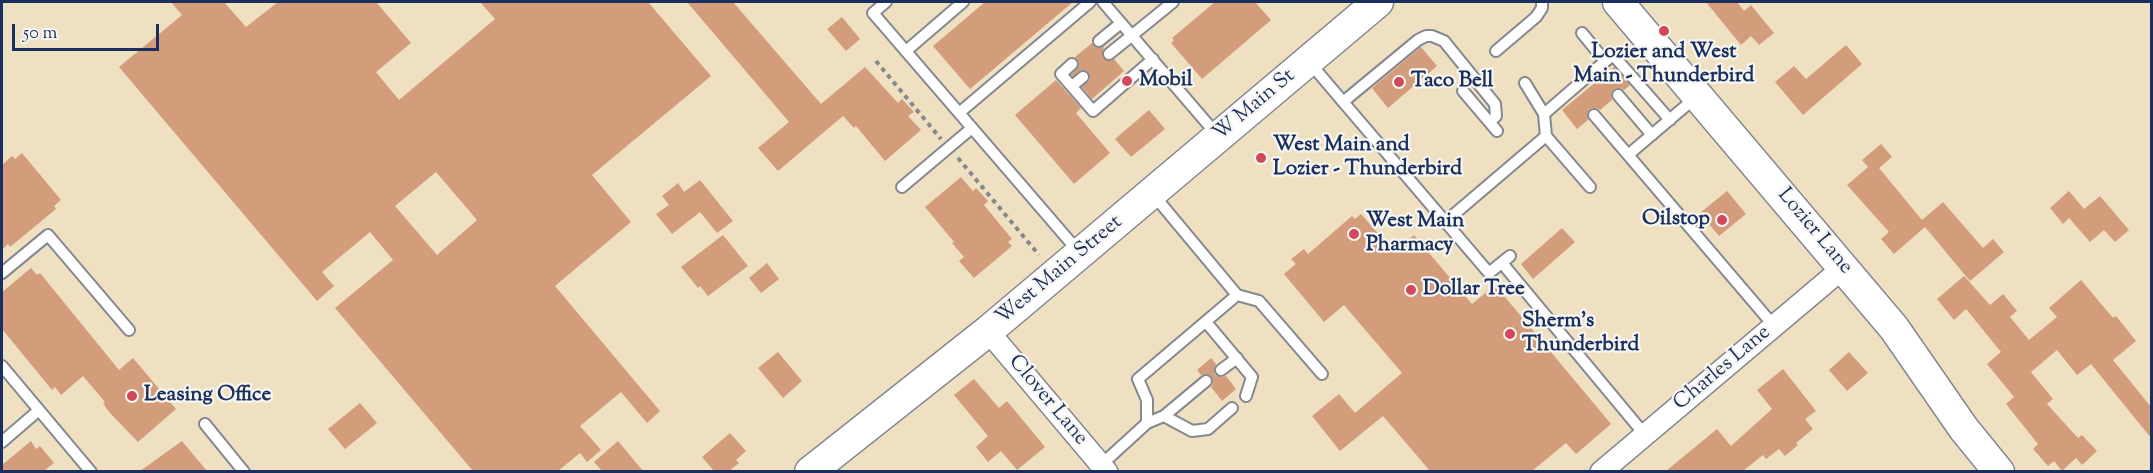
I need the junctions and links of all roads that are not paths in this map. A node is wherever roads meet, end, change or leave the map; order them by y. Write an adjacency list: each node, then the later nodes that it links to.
1 (886, 2): 13 (lane)
2 (963, 2): 13 (lane)
3 (1090, 2): 27 (lane)
4 (1103, 2): 9 (lane)
5 (1173, 2): 11 (lane)
6 (1378, 2): 17 (main road, W Main St)
7 (1542, 2): 14 (lane)
8 (1618, 2): 25 (main road, Lozier Lane)
9 (1121, 23): 11 (lane); 12 (lane)
10 (1582, 33): 18 (lane)
11 (1132, 35): 15 (lane); 16 (lane)
12 (1099, 41)
13 (906, 51): 27 (lane)
14 (1496, 51)
15 (1109, 54)
16 (1153, 59): 22 (lane); 34 (lane)
17 (1308, 61): 26 (lane); 34 (main road, W Main St)
18 (1605, 61): 28 (lane); 30 (lane)
19 (1072, 64): 22 (lane)
20 (1083, 77): 22 (lane)
21 (1525, 83): 28 (lane)
22 (1072, 86)
23 (1463, 91): 26 (lane)
24 (1618, 95): 32 (lane)
25 (1698, 96): 30 (lane); 41 (main road, Lozier Lane)
26 (1343, 102): 39 (lane)
27 (959, 113): 31 (lane)
28 (1544, 114): 33 (lane)
29 (1594, 115): 35 (lane)
30 (1670, 120): 32 (lane)
31 (972, 128): 36 (lane); 40 (lane)
32 (1652, 135): 35 (lane)
33 (1546, 136): 37 (lane); 39 (lane)
34 (1219, 137): 38 (main road, W Main St)
35 (1628, 155): 45 (lane)
36 (902, 187)
37 (1590, 187)
38 (1142, 202): 40 (main road, West Main Street); 43 (lane)
39 (1445, 222): 59 (lane)
40 (1080, 254): 47 (main road, West Main Street)
41 (1844, 267): 45 (street, Charles Lane); 66 (main road, Lozier Lane)
42 (2, 273): 46 (lane)
43 (1237, 295): 44 (lane); 51 (lane)
44 (1206, 322): 48 (lane); 57 (lane)
45 (1774, 326): 59 (street, Charles Lane)
46 (129, 330)
47 (988, 331): 61 (main road, West Main Street); 62 (street, Clover Lane)
48 (1237, 358): 50 (lane); 53 (lane)
49 (2, 366): 55 (lane)
50 (1221, 370)
51 (1322, 374)
52 (1206, 381): 56 (lane)
53 (1246, 396)
54 (1232, 408): 56 (lane)
55 (39, 410): 60 (lane); 63 (lane)
56 (1164, 416): 57 (lane)
57 (1147, 423): 62 (lane)
58 (205, 424): 64 (lane)
59 (1646, 435): 65 (street, Charles Lane)
60 (2, 442)
61 (823, 465)
62 (1104, 468)
63 (91, 471)
64 (244, 471)
65 (1601, 471)
66 (2000, 471)

